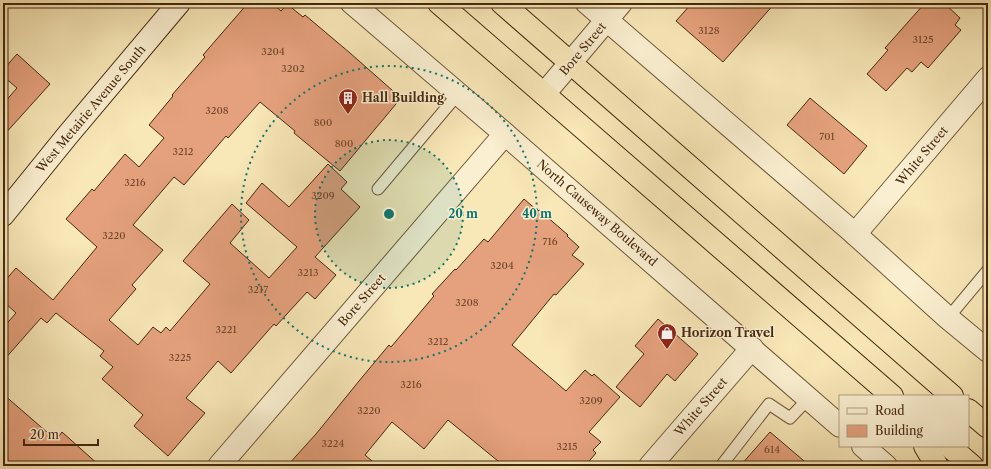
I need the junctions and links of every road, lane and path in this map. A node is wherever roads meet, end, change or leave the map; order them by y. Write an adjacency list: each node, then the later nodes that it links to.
1 (179, 3): 14 (street, West Metairie Avenue South)
2 (352, 3): 10 (street, North Causeway Boulevard)
3 (439, 3): 11 (highway)
4 (502, 3): 8 (highway)
5 (587, 3): 7 (street)
6 (621, 3): 7 (street, Bore Street)
7 (607, 20): 8 (street, Bore Street); 15 (street)
8 (570, 63): 11 (street, Bore Street); 21 (highway)
9 (988, 78): 15 (street, White Street)
10 (458, 94): 12 (street, North Causeway Boulevard); 13 (lane)
11 (544, 94): 20 (highway)
12 (505, 134): 18 (street, North Causeway Boulevard); 29 (street, Bore Street)
13 (378, 189)
14 (3, 215)
15 (855, 234): 17 (street)
16 (988, 270): 17 (lane)
17 (948, 318): 19 (street)
18 (752, 348): 22 (street, North Causeway Boulevard); 30 (street, White Street)
19 (988, 351)
20 (891, 395)
21 (951, 395)
22 (809, 398): 24 (street, North Causeway Boulevard); 31 (lane)
23 (969, 411): 25 (highway)
24 (839, 425)
25 (988, 427)
26 (864, 447): 32 (street)
27 (926, 447): 33 (highway)
28 (950, 447): 34 (highway)
29 (220, 466)
30 (650, 466)
31 (721, 466)
32 (886, 466)
33 (937, 466)
34 (972, 466)

